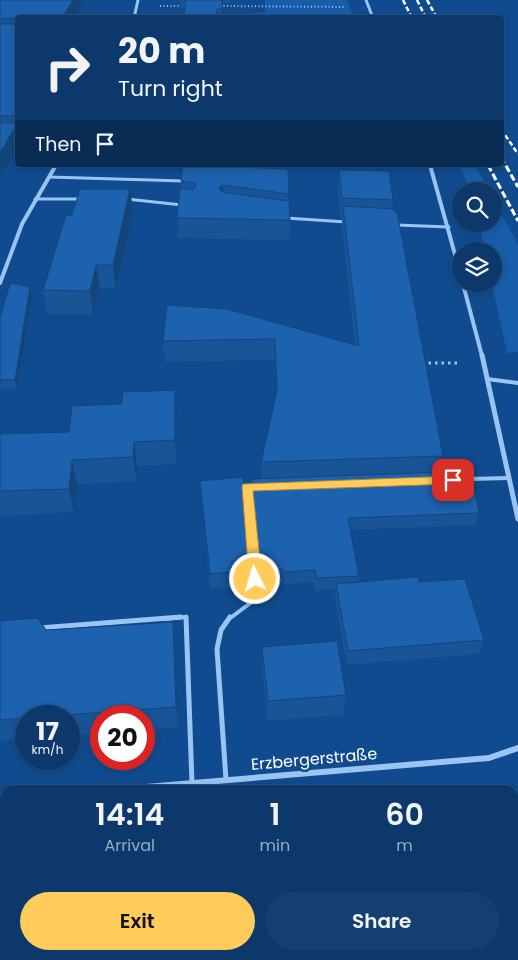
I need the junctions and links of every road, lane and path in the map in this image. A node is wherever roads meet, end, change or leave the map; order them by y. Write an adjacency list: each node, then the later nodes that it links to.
1 (138, 0): 3 (street)
2 (366, 0): 8 (street)
3 (137, 6): 4 (path); 7 (street)
4 (185, 6)
5 (214, 6): 6 (path)
6 (347, 7)
7 (135, 15)
8 (372, 15)
9 (55, 167): 11 (street)
10 (431, 167): 20 (street)
11 (48, 177): 12 (lane); 13 (street)
12 (194, 182)
13 (35, 199): 14 (lane); 22 (street)
14 (84, 199)
15 (120, 199): 16 (lane)
16 (185, 205)
17 (280, 217): 18 (lane)
18 (351, 222)
19 (392, 224): 20 (lane)
20 (449, 227): 21 (street)
21 (453, 242)
22 (0, 283)
23 (465, 292): 25 (street)
24 (419, 363): 25 (path)
25 (484, 364): 26 (street)
26 (487, 379): 27 (lane); 28 (street)
27 (518, 383)
28 (509, 478): 29 (lane); 31 (street)
29 (461, 480)
30 (257, 487): 34 (lane)
31 (518, 519)
32 (29, 629): 35 (lane)
33 (518, 748): 34 (street, Erzbergerstraße)
34 (226, 780): 35 (street, Erzbergerstraße)
35 (192, 783): 36 (street, Erzbergerstraße)
36 (169, 785)

